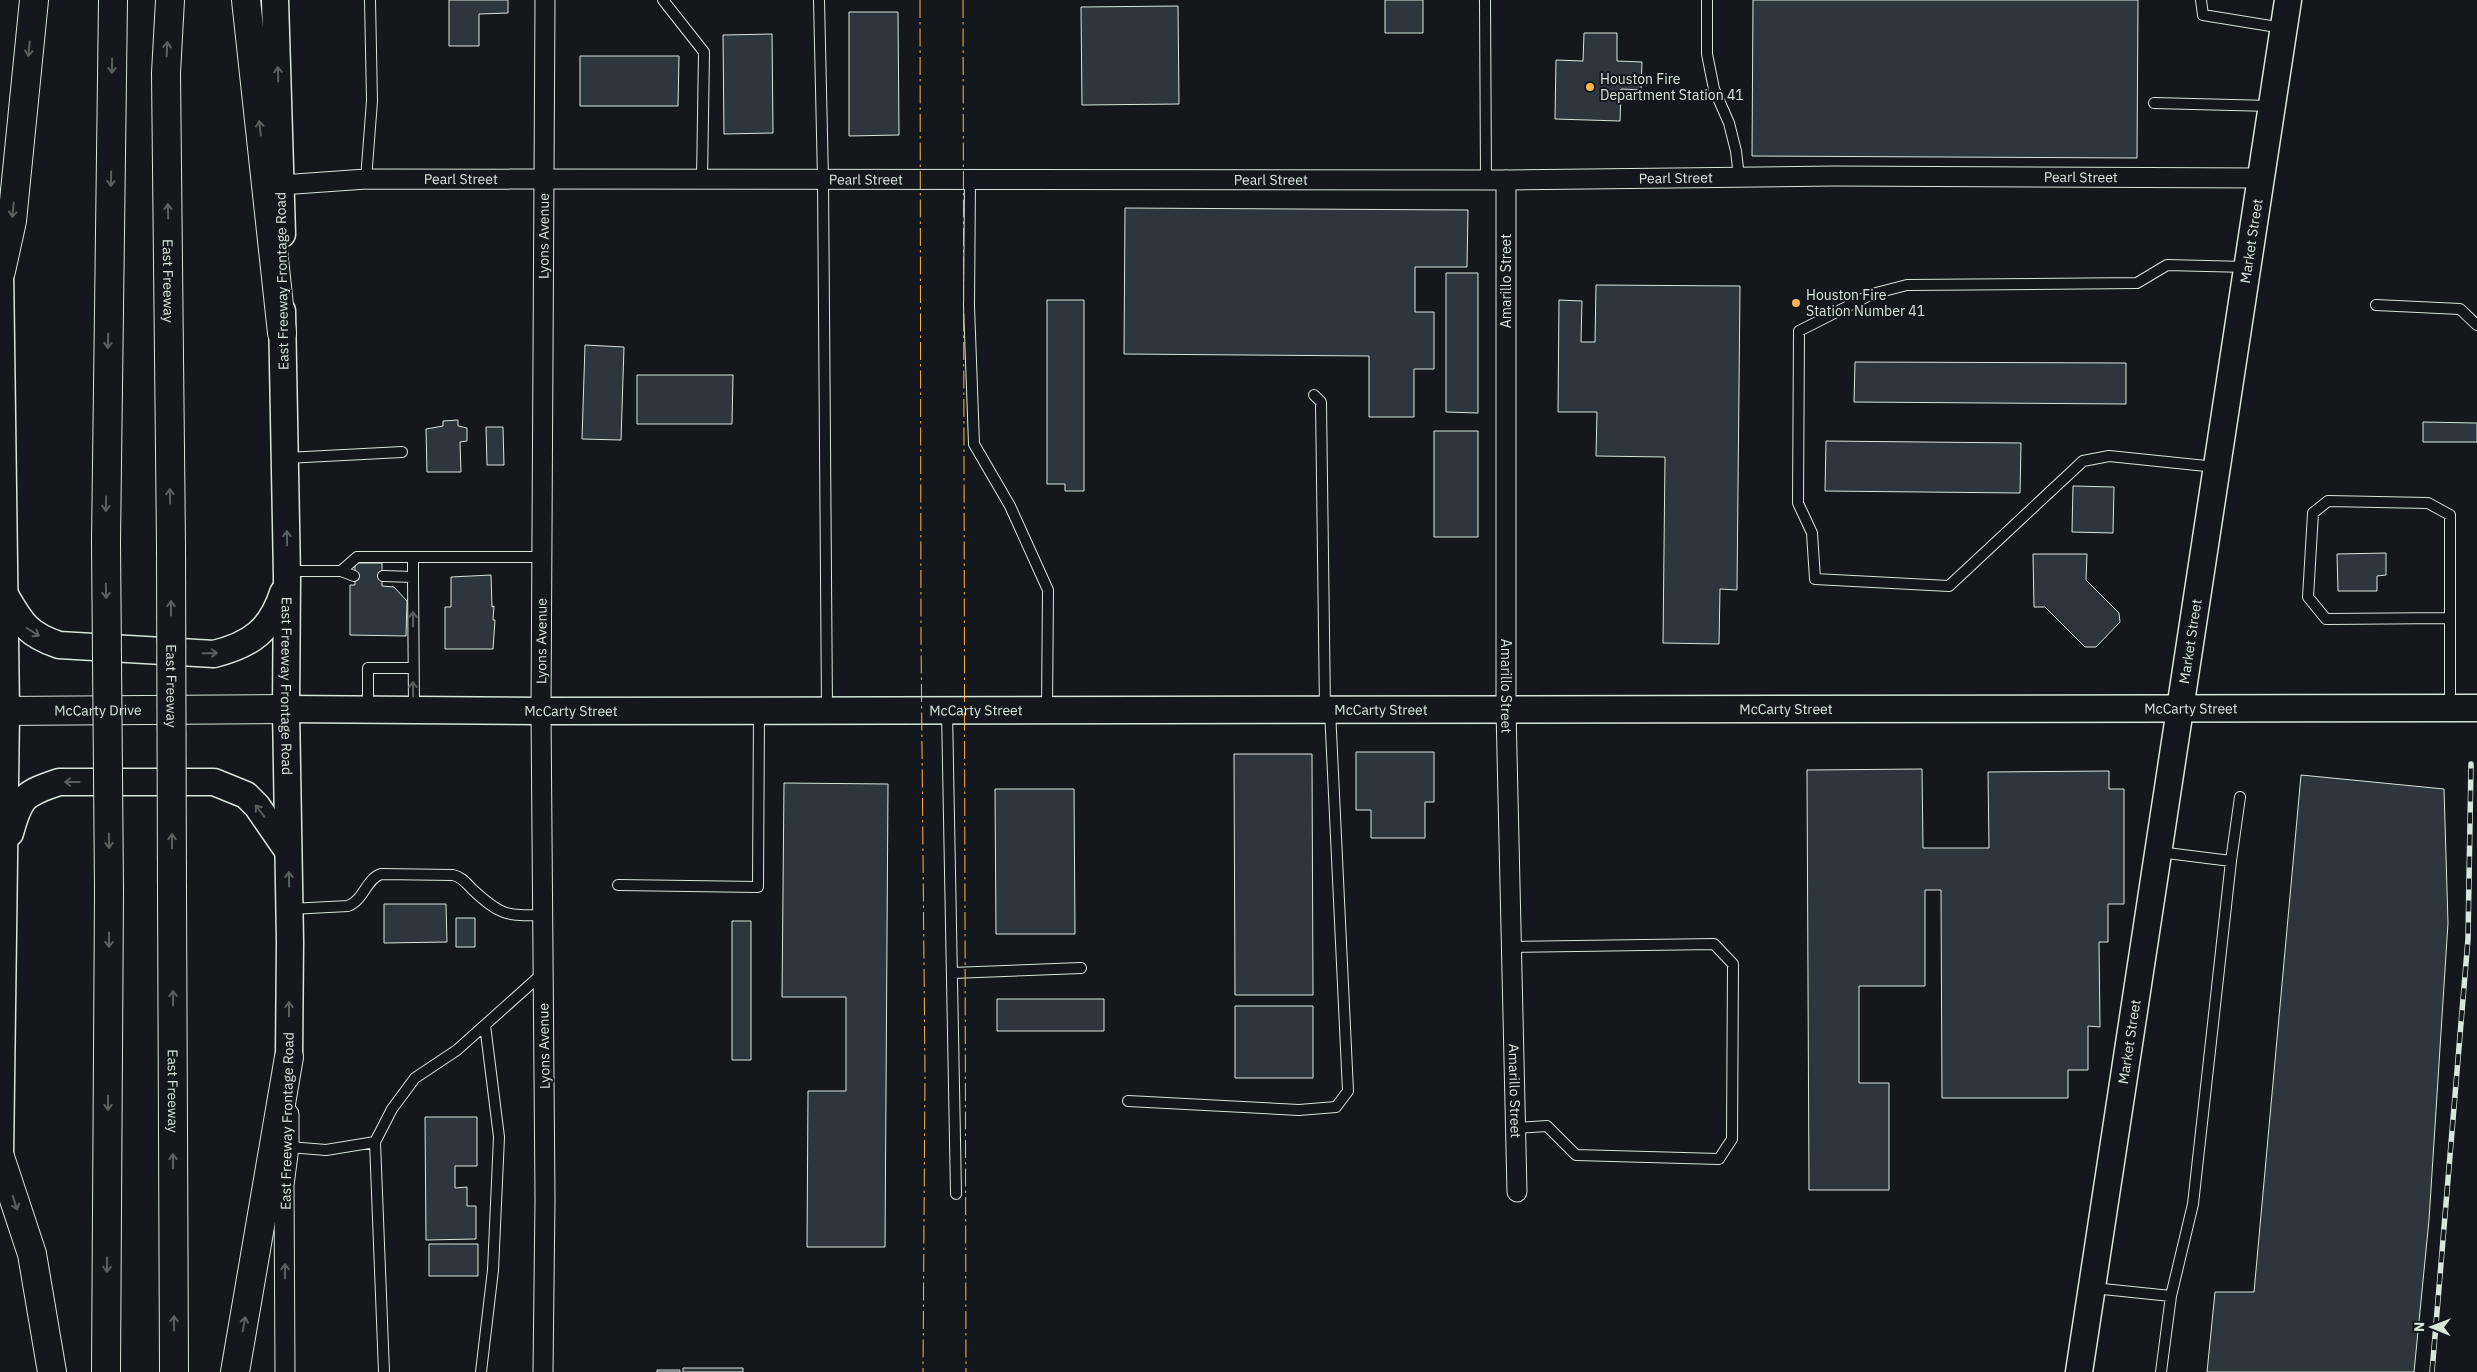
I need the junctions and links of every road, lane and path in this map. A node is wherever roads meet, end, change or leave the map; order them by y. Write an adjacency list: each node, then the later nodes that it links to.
1 (34, 0): 28 (main road, one-way to 28)
2 (113, 0): 87 (main road, one-way to 87, bridge)
3 (170, 0): 88 (main road, East Freeway, one-way to 3, bridge)
4 (246, 0): 31 (main road, one-way to 4)
5 (275, 0): 26 (main road, East Freeway Frontage Road, one-way to 5)
6 (370, 0): 19 (lane)
7 (545, 0): 20 (street, Lyons Avenue)
8 (663, 0): 23 (lane)
9 (819, 0): 21 (lane)
10 (1485, 0): 24 (lane)
11 (1707, 0): 17 (lane)
12 (2201, 0): 14 (lane)
13 (2288, 0): 14 (main road, Market Street)
14 (2284, 28): 16 (main road, Market Street)
15 (2154, 103): 16 (lane)
16 (2272, 106): 18 (main road, Market Street)
17 (1739, 177): 18 (street, Pearl Street); 25 (street, Pearl Street)
18 (2260, 178): 27 (main road, Market Street)
19 (366, 179): 20 (street, Pearl Street); 26 (street, Pearl Street)
20 (544, 179): 23 (street, Pearl Street); 38 (street, Lyons Avenue)
21 (823, 179): 22 (street, Pearl Street); 23 (street, Pearl Street); 56 (lane)
22 (970, 179): 24 (street, Pearl Street); 58 (lane)
23 (702, 180)
24 (1486, 180): 25 (street, Pearl Street)
25 (1506, 180): 53 (street, Amarillo Street)
26 (281, 185): 31 (main road, East Freeway Frontage Road)
27 (2248, 267): 35 (main road, Market Street); 35 (lane)
28 (0, 269): 36 (main road)
29 (2376, 305): 30 (lane)
30 (2477, 326)
31 (282, 333): 34 (main road, East Freeway Frontage Road)
32 (1314, 394): 52 (lane)
33 (402, 452): 34 (lane)
34 (285, 458): 40 (main road, East Freeway Frontage Road, one-way to 34)
35 (2218, 467): 48 (main road, Market Street)
36 (2, 527): 44 (main road)
37 (413, 557): 38 (lane); 39 (lane); 43 (lane)
38 (542, 557): 60 (street, Lyons Avenue)
39 (341, 570): 40 (lane); 41 (lane)
40 (287, 574): 44 (main road, one-way to 40); 51 (main road, East Freeway Frontage Road)
41 (354, 576)
42 (383, 576): 43 (lane)
43 (413, 577): 47 (lane, one-way to 43)
44 (5, 594): 46 (main road)
45 (2450, 618): 45 (lane); 49 (lane)
46 (3, 634): 59 (main road)
47 (412, 668): 54 (lane); 55 (lane, one-way to 47)
48 (2180, 708): 49 (main road, McCarty Street); 53 (main road, McCarty Street); 64 (main road, Market Street)
49 (2450, 708): 50 (main road, McCarty Street)
50 (2477, 708)
51 (286, 709): 54 (main road, McCarty Street); 59 (main road, McCarty Drive); 63 (main road, East Freeway Frontage Road)
52 (1327, 709): 53 (main road, McCarty Street); 58 (main road, McCarty Street); 76 (lane)
53 (1506, 709): 70 (street, Amarillo Street)
54 (368, 710): 55 (main road, McCarty Street)
55 (414, 710): 60 (main road, McCarty Street)
56 (826, 710): 57 (main road, McCarty Street); 61 (main road, McCarty Street)
57 (947, 710): 58 (main road, McCarty Street); 72 (lane)
58 (1047, 710)
59 (3, 711): 65 (main road)
60 (541, 711): 61 (main road, McCarty Street); 69 (street, Lyons Avenue)
61 (759, 711): 67 (lane)
62 (2240, 797): 66 (lane)
63 (288, 851): 65 (main road, one-way to 65); 68 (main road, East Freeway Frontage Road, one-way to 63)
64 (2159, 852): 66 (lane); 84 (main road, Market Street)
65 (4, 856): 80 (main road)
66 (2231, 861): 85 (lane)
67 (618, 885)
68 (289, 909): 69 (lane); 75 (main road, East Freeway Frontage Road, one-way to 68)
69 (543, 915): 73 (street, Lyons Avenue)
70 (1511, 947): 77 (street, Amarillo Street); 77 (lane)
71 (1081, 968): 72 (lane)
72 (952, 972): 83 (lane)
73 (543, 973): 74 (lane); 93 (street, Lyons Avenue)
74 (485, 1025): 78 (lane); 92 (lane)
75 (289, 1057): 79 (street, East Freeway Frontage Road); 89 (main road, one-way to 75)
76 (1128, 1101)
77 (1515, 1128): 82 (street, Amarillo Street)
78 (375, 1142): 79 (lane); 91 (lane)
79 (289, 1147): 90 (street, East Freeway Frontage Road, one-way to 79)
80 (0, 1157): 81 (street); 86 (main road, one-way to 86)
81 (0, 1177)
82 (1517, 1192)
83 (956, 1194)
84 (2092, 1288): 85 (lane); 94 (main road, Market Street)
85 (2171, 1296): 95 (lane)
86 (52, 1372)
87 (106, 1372)
88 (174, 1372)
89 (235, 1372)
90 (285, 1372)
91 (384, 1372)
92 (480, 1372)
93 (543, 1372)
94 (2079, 1372)
95 (2161, 1372)

